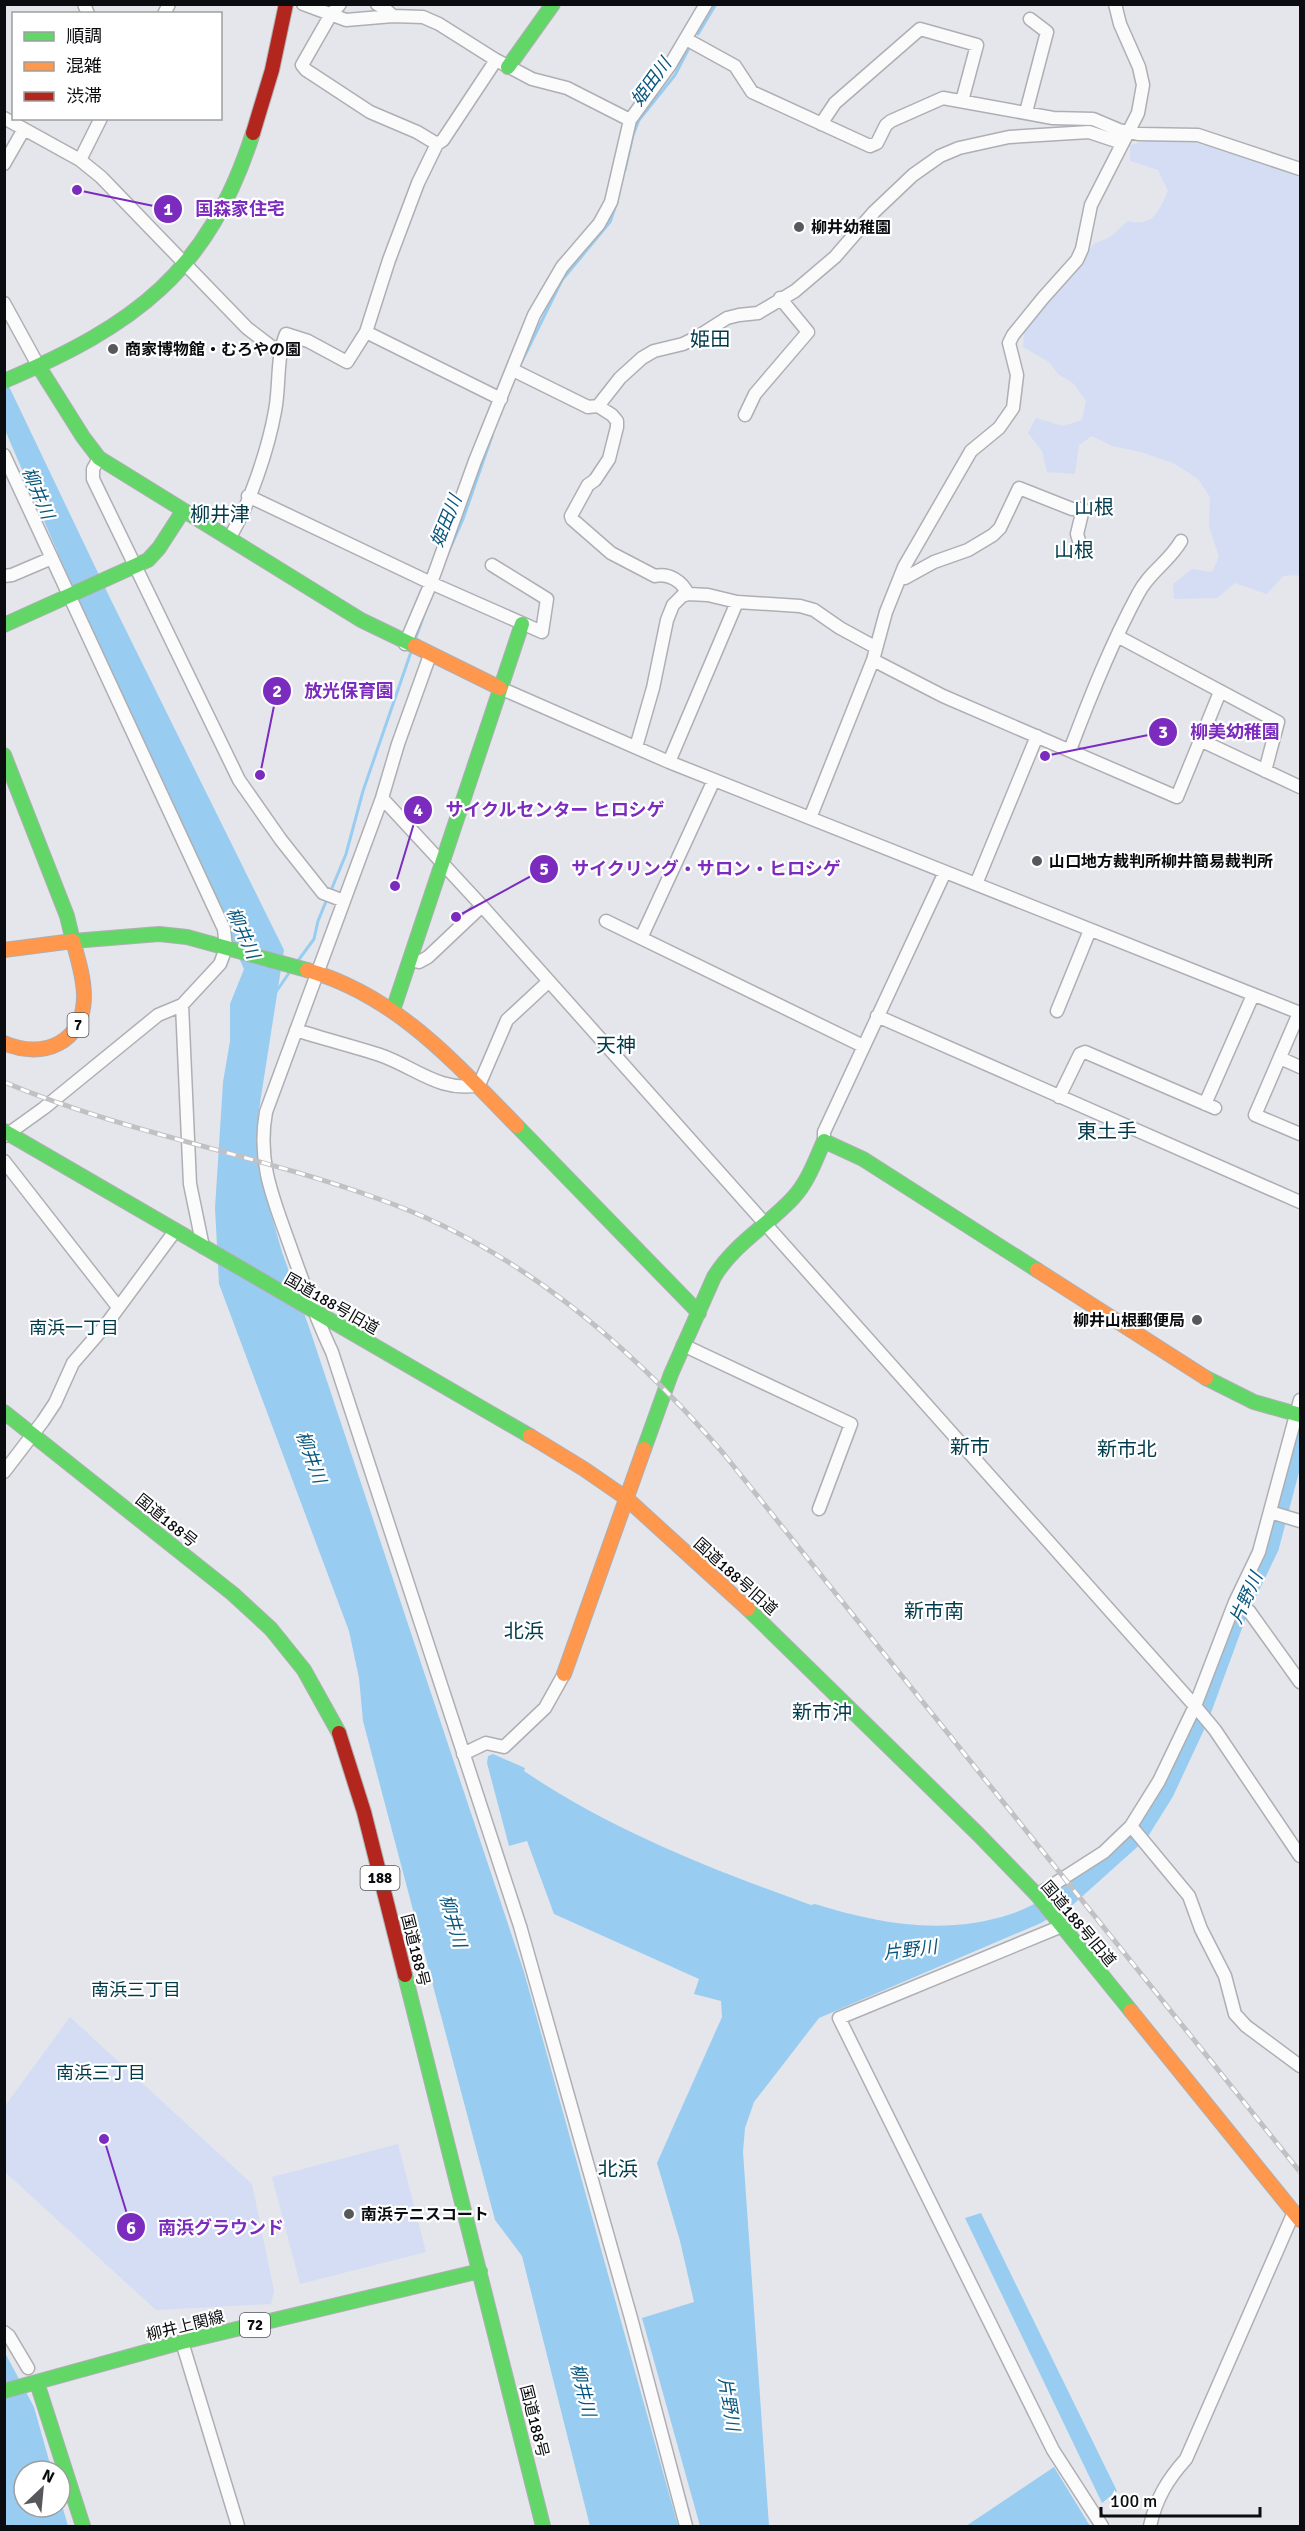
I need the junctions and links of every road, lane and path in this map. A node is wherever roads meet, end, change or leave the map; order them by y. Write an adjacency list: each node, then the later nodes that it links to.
1 (286, 4): 25 (main road)
2 (303, 4): 8 (street)
3 (340, 4): 8 (street)
4 (376, 4): 9 (street)
5 (553, 4): 12 (main road)
6 (706, 4): 11 (street)
7 (1115, 4): 20 (street)
8 (330, 16): 9 (street); 21 (street)
9 (393, 16): 12 (street)
10 (1030, 19): 14 (street)
11 (686, 39): 17 (street); 18 (street)
12 (502, 64): 17 (street); 21 (street)
13 (962, 101): 14 (street); 18 (street); 18 (street)
14 (1026, 112): 20 (street)
15 (4, 118): 19 (street)
16 (100, 120): 22 (street)
17 (630, 120): 31 (street)
18 (821, 124)
19 (24, 129): 22 (street); 23 (street)
20 (1124, 138): 24 (street); 26 (street); 47 (street)
21 (437, 144): 28 (street)
22 (80, 159): 25 (street)
23 (4, 164)
24 (1300, 169)
25 (187, 264): 29 (street); 30 (main road)
26 (780, 298): 34 (street); 35 (street)
27 (4, 303): 30 (street)
28 (366, 332): 29 (street); 33 (street)
29 (280, 354): 38 (street)
30 (39, 367): 32 (main road); 37 (main road)
31 (513, 370): 33 (street); 34 (street)
32 (11, 378)
33 (501, 399): 48 (street)
34 (598, 406): 50 (street)
35 (745, 415)
36 (4, 455): 43 (street)
37 (99, 458): 39 (main road); 45 (street)
38 (248, 496): 40 (street); 48 (street)
39 (183, 510): 40 (main road); 45 (main road)
40 (230, 537): 56 (main road)
41 (1181, 541): 54 (street)
42 (1080, 544): 47 (street)
43 (52, 558): 46 (street); 49 (street)
44 (492, 565): 52 (street)
45 (135, 567): 49 (main road); 74 (street)
46 (4, 576)
47 (900, 578): 55 (street)
48 (431, 583): 52 (street); 56 (street)
49 (74, 593): 53 (main road); 81 (street)
50 (688, 594): 51 (street); 62 (street)
51 (736, 602): 55 (street); 65 (street)
52 (522, 624): 58 (main road)
53 (4, 625)
54 (1118, 636): 59 (street); 63 (street)
55 (876, 647): 57 (street)
56 (415, 649): 58 (main road); 69 (street)
57 (873, 660): 60 (street); 70 (street)
58 (500, 688): 62 (street); 71 (main road)
59 (1220, 692): 61 (street); 66 (street)
60 (1036, 736): 63 (street); 73 (street)
61 (1200, 740): 63 (street); 66 (street)
62 (636, 747): 65 (street)
63 (1070, 750)
64 (4, 754): 79 (main road)
65 (669, 762): 67 (street)
66 (1264, 771): 68 (street)
67 (714, 780): 70 (street); 78 (street)
68 (1300, 787)
69 (382, 798): 71 (street); 74 (street)
70 (810, 818): 72 (street)
71 (443, 863): 75 (street); 82 (main road)
72 (945, 872): 73 (street); 90 (street)
73 (975, 884): 77 (street)
74 (342, 900): 83 (street)
75 (482, 906): 82 (street); 84 (street)
76 (606, 921): 78 (street)
77 (1089, 930): 85 (street); 88 (street)
78 (642, 938): 93 (street)
79 (73, 942): 80 (main road); 81 (main road); 92 (main road, 7)
80 (4, 950)
81 (230, 950): 83 (main road); 86 (street)
82 (410, 960): 87 (main road)
83 (316, 973): 87 (main road); 91 (street)
84 (548, 982): 96 (street); 103 (street)
85 (1253, 995): 89 (street); 97 (street)
86 (182, 1005): 98 (street); 105 (street)
87 (393, 1010): 96 (main road)
88 (1057, 1011)
89 (1300, 1013): 94 (street)
90 (878, 1016): 93 (street); 97 (street)
91 (296, 1030): 96 (street); 107 (street)
92 (4, 1043)
93 (863, 1046): 100 (street)
94 (1280, 1058): 95 (street); 99 (street)
95 (1300, 1067)
96 (479, 1085): 108 (main road)
97 (1059, 1096): 102 (street)
98 (6, 1133): 104 (main road, 国道188号旧道)
99 (1300, 1134)
100 (824, 1141): 103 (main road); 112 (main road)
101 (4, 1161): 106 (street)
102 (1300, 1202)
103 (765, 1225): 108 (main road); 122 (street)
104 (175, 1231): 105 (main road, 国道188号旧道); 106 (street)
105 (206, 1249): 107 (main road, 国道188号旧道)
106 (118, 1308): 113 (street)
107 (308, 1308): 115 (main road, 国道188号旧道); 123 (street)
108 (699, 1313): 109 (main road)
109 (683, 1345): 115 (main road); 116 (street)
110 (1300, 1400): 112 (street)
111 (4, 1412): 113 (main road, 国道188号 / 188)
112 (1298, 1415): 117 (street)
113 (34, 1436): 114 (street); 130 (main road, 国道188号 / 188)
114 (4, 1472)
115 (626, 1498): 120 (main road); 126 (main road, 国道188号旧道)
116 (819, 1509)
117 (1270, 1512): 118 (street); 119 (street)
118 (1300, 1521)
119 (1239, 1604): 121 (street); 122 (street)
120 (564, 1674): 123 (street)
121 (1300, 1682)
122 (1199, 1711): 124 (street); 125 (street)
123 (463, 1754): 139 (street)
124 (1135, 1830): 126 (street); 128 (street)
125 (1300, 1856)
126 (1039, 1898): 127 (main road, 国道188号旧道)
127 (1061, 1924): 129 (main road, 国道188号旧道); 140 (street)
128 (1300, 2066)
129 (1297, 2216): 141 (street)
130 (480, 2271): 132 (main road, 柳井上関線 / 72); 138 (main road, 国道188号 / 188)
131 (4, 2332): 133 (street)
132 (182, 2342): 134 (main road, 柳井上関線 / 72); 137 (street)
133 (28, 2368)
134 (34, 2386): 135 (main road, 柳井上関線 / 72); 136 (main road)
135 (4, 2391)
136 (83, 2526)
137 (238, 2526)
138 (543, 2526)
139 (686, 2526)
140 (1102, 2526)
141 (1150, 2526)

